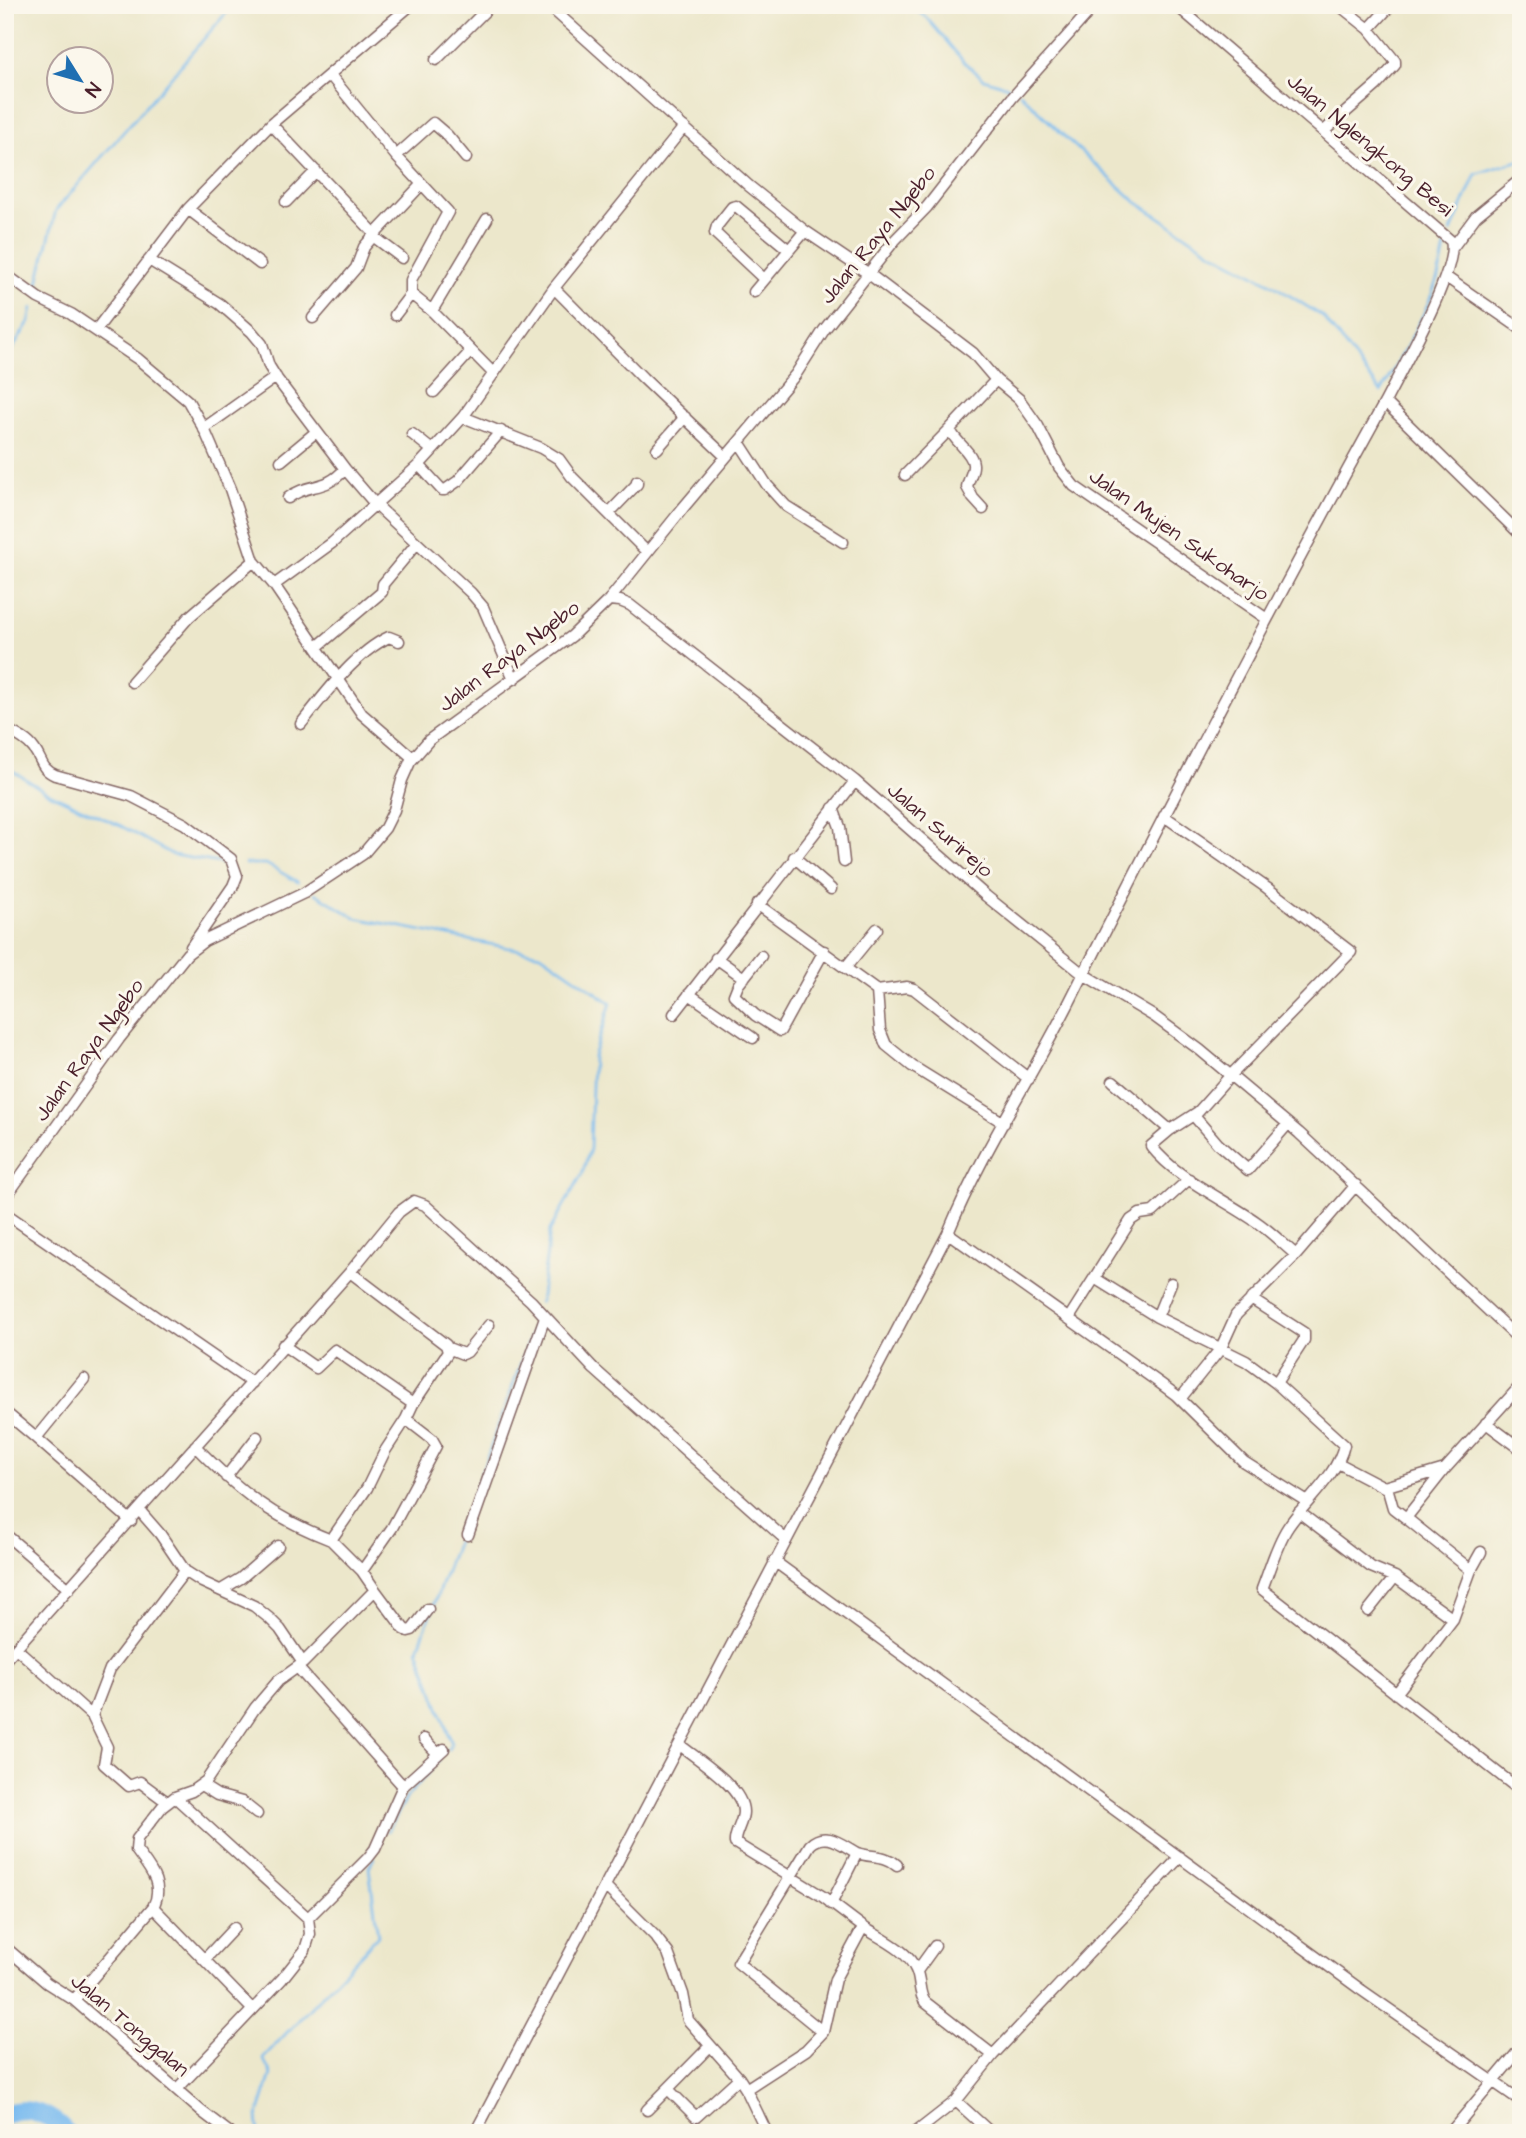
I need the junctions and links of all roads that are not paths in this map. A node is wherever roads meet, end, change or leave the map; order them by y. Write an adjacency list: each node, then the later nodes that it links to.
1 (411, 5): 10 (street)
2 (491, 5): 9 (street)
3 (548, 5): 12 (street, Jalan Mujen Sukoharjo)
4 (1096, 5): 30 (street, Jalan Raya Ngebo)
5 (1339, 5): 8 (street)
6 (1391, 5): 8 (street)
7 (1183, 7): 13 (street, Jalan Nglengkong Besi)
8 (1369, 29): 13 (street)
9 (436, 60)
10 (330, 75): 11 (street); 14 (street)
11 (271, 124): 16 (street); 20 (street)
12 (684, 127): 22 (street, Jalan Mujen Sukoharjo); 33 (street)
13 (1324, 131): 24 (street, Jalan Nglengkong Besi)
14 (396, 156): 15 (street); 18 (street)
15 (466, 158)
16 (316, 171): 19 (street); 23 (street)
17 (1521, 179): 24 (street)
18 (421, 184): 23 (street); 35 (street)
19 (286, 202)
20 (188, 209): 27 (street); 28 (street)
21 (486, 219): 36 (street)
22 (805, 230): 25 (street); 30 (street, Jalan Mujen Sukoharjo)
23 (374, 235): 26 (street); 38 (street)
24 (1453, 247): 31 (street, Jalan Nglengkong Besi)
25 (789, 250): 32 (street); 32 (street)
26 (402, 258)
27 (149, 260): 40 (street); 43 (street)
28 (260, 264)
29 (5, 274): 40 (street)
30 (869, 274): 44 (street, Jalan Mujen Sukoharjo); 54 (street, Jalan Raya Ngebo)
31 (1446, 277): 39 (street); 46 (street, Jalan Nglengkong Besi)
32 (764, 279): 34 (street)
33 (554, 288): 42 (street); 48 (street)
34 (754, 292)
35 (411, 294): 36 (street); 37 (street)
36 (432, 310): 41 (street)
37 (395, 316)
38 (313, 318)
39 (1521, 329)
40 (96, 330): 49 (street)
41 (471, 351): 42 (street); 45 (street)
42 (494, 374): 47 (street)
43 (276, 377): 49 (street); 52 (street)
44 (996, 380): 50 (street); 76 (street, Jalan Mujen Sukoharjo)
45 (434, 392)
46 (1385, 402): 67 (street); 76 (street, Jalan Nglengkong Besi)
47 (463, 417): 51 (street); 56 (street)
48 (685, 417): 55 (street); 57 (street)
49 (204, 428): 71 (street)
50 (950, 429): 61 (street); 65 (street)
51 (501, 431): 59 (street); 66 (street)
52 (316, 432): 58 (street); 60 (street)
53 (412, 434): 56 (street)
54 (739, 442): 57 (street, Jalan Raya Ngebo); 68 (street)
55 (657, 449)
56 (432, 450): 59 (street)
57 (726, 457): 70 (street, Jalan Raya Ngebo)
58 (281, 461)
59 (419, 465): 64 (street)
60 (345, 469): 63 (street); 64 (street)
61 (905, 475)
62 (637, 481): 66 (street)
63 (288, 498)
64 (376, 505): 69 (street); 73 (street)
65 (983, 509)
66 (609, 513): 70 (street)
67 (1521, 535)
68 (843, 542)
69 (417, 543): 78 (street); 80 (street)
70 (647, 552): 72 (street, Jalan Raya Ngebo)
71 (254, 561): 73 (street); 81 (street)
72 (623, 582): 74 (street, Jalan Raya Ngebo); 75 (street)
73 (274, 585): 78 (street)
74 (609, 600): 75 (street, Jalan Surirejo); 80 (street, Jalan Raya Ngebo)
75 (630, 605): 85 (street, Jalan Surirejo)
76 (1266, 619): 87 (street, Jalan Nglengkong Besi)
77 (399, 641): 79 (street)
78 (317, 647): 79 (street)
79 (338, 678): 82 (street); 84 (street)
80 (514, 679): 84 (street, Jalan Raya Ngebo)
81 (132, 682)
82 (301, 724)
83 (5, 729): 94 (street)
84 (413, 758): 94 (street, Jalan Raya Ngebo)
85 (855, 781): 86 (street); 98 (street, Jalan Surirejo)
86 (833, 808): 88 (street); 89 (street)
87 (1164, 816): 98 (street, Jalan Nglengkong Besi); 104 (street)
88 (794, 857): 90 (street); 91 (street)
89 (844, 862)
90 (831, 889)
91 (757, 904): 93 (street); 96 (street)
92 (877, 929): 97 (street)
93 (824, 951): 97 (street); 99 (street)
94 (187, 954): 113 (street, Jalan Raya Ngebo)
95 (761, 956): 99 (street)
96 (716, 958): 99 (street); 101 (street)
97 (846, 967): 100 (street)
98 (1083, 974): 104 (street, Jalan Surirejo); 105 (street, Jalan Nglengkong Besi)
99 (744, 978)
100 (877, 991): 105 (street); 108 (street)
101 (689, 994): 102 (street); 103 (street)
102 (674, 1014)
103 (753, 1038)
104 (1230, 1076): 107 (street); 109 (street, Jalan Surirejo)
105 (1029, 1079): 108 (street, Jalan Nglengkong Besi)
106 (1113, 1081): 110 (street)
107 (1194, 1116): 109 (street); 110 (street)
108 (1004, 1123): 115 (street, Jalan Nglengkong Besi)
109 (1288, 1124): 112 (street, Jalan Surirejo)
110 (1170, 1130): 111 (street)
111 (1189, 1179): 116 (street); 118 (street)
112 (1356, 1185): 116 (street); 125 (street, Jalan Surirejo)
113 (5, 1198)
114 (5, 1213): 130 (street)
115 (948, 1233): 123 (street); 154 (street, Jalan Nglengkong Besi)
116 (1296, 1255): 120 (street)
117 (350, 1272): 121 (street); 126 (street); 127 (street)
118 (1096, 1279): 122 (street); 123 (street)
119 (1171, 1283): 122 (street)
120 (1251, 1299): 128 (street); 131 (street)
121 (545, 1317): 152 (street); 154 (street)
122 (1157, 1317): 128 (street)
123 (1069, 1318): 133 (street)
124 (489, 1325): 127 (street)
125 (1521, 1341)
126 (283, 1345): 130 (street); 134 (street)
127 (447, 1348): 134 (street)
128 (1221, 1348): 131 (street); 133 (street)
129 (84, 1379): 139 (street)
130 (252, 1383): 140 (street)
131 (1276, 1383): 142 (street)
132 (1521, 1385): 137 (street)
133 (1180, 1399): 146 (street)
134 (413, 1404): 136 (street)
135 (5, 1412): 139 (street)
136 (406, 1419): 153 (street); 160 (street)
137 (1486, 1423): 141 (street); 143 (street)
138 (257, 1437): 144 (street)
139 (36, 1438): 150 (street)
140 (195, 1446): 144 (street); 147 (street)
141 (1521, 1449)
142 (1338, 1463): 145 (street); 146 (street)
143 (1445, 1469): 145 (street); 149 (street)
144 (226, 1477): 153 (street)
145 (1387, 1487): 149 (street)
146 (1306, 1501): 148 (street)
147 (140, 1511): 150 (street); 159 (street)
148 (1299, 1512): 161 (street); 171 (street)
149 (1406, 1518): 158 (street)
150 (131, 1521): 162 (street)
151 (5, 1534): 162 (street)
152 (467, 1535)
153 (331, 1540): 160 (street)
154 (786, 1540): 157 (street, Jalan Nglengkong Besi)
155 (278, 1546): 163 (street)
156 (1481, 1552): 158 (street)
157 (774, 1561): 174 (street, Jalan Nglengkong Besi); 181 (street)
158 (1471, 1570): 167 (street)
159 (185, 1571): 163 (street); 172 (street)
160 (362, 1571): 164 (street)
161 (1395, 1577): 166 (street); 167 (street)
162 (69, 1589): 168 (street)
163 (222, 1590): 170 (street)
164 (375, 1590): 165 (street); 170 (street)
165 (428, 1609)
166 (1368, 1611)
167 (1453, 1619): 171 (street)
168 (16, 1648): 169 (street); 172 (street)
169 (5, 1660)
170 (301, 1665): 175 (street); 176 (street)
171 (1396, 1694): 177 (street)
172 (92, 1716): 178 (street)
173 (424, 1739): 176 (street)
174 (680, 1745): 183 (street); 184 (street, Jalan Nglengkong Besi)
175 (201, 1785): 178 (street); 179 (street)
176 (403, 1786): 187 (street)
177 (1521, 1791)
178 (171, 1799): 186 (street); 187 (street)
179 (257, 1814)
180 (857, 1853): 182 (street); 183 (street); 185 (street)
181 (1180, 1857): 199 (street); 201 (street)
182 (897, 1865)
183 (792, 1878): 185 (street); 196 (street)
184 (605, 1886): 197 (street); 209 (street, Jalan Nglengkong Besi)
185 (831, 1904): 188 (street)
186 (153, 1907): 192 (street); 194 (street)
187 (308, 1918): 195 (street)
188 (863, 1927): 193 (street); 196 (street)
189 (234, 1928): 192 (street)
190 (5, 1947): 194 (street, Jalan Tonggalan)
191 (935, 1947): 193 (street)
192 (205, 1959): 195 (street)
193 (917, 1971): 199 (street)
194 (74, 2000): 202 (street, Jalan Tonggalan)
195 (252, 2008): 202 (street)
196 (823, 2032): 204 (street)
197 (710, 2046): 200 (street); 203 (street)
198 (1521, 2048): 201 (street)
199 (993, 2055): 205 (street)
200 (739, 2078): 203 (street); 204 (street)
201 (1492, 2082): 206 (street); 213 (street)
202 (177, 2089): 208 (street, Jalan Tonggalan)
203 (668, 2089): 207 (street)
204 (746, 2090): 210 (street)
205 (956, 2101): 211 (street); 212 (street)
206 (1521, 2101)
207 (646, 2110)
208 (230, 2133)
209 (475, 2133)
210 (766, 2133)
211 (915, 2133)
212 (991, 2133)
213 (1450, 2133)

